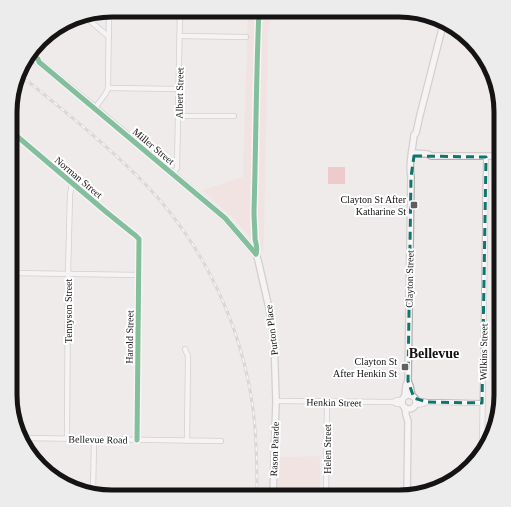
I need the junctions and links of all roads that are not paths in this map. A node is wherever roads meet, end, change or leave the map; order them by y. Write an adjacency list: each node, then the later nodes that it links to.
1 (109, 17): 6 (street)
2 (180, 17): 5 (street, Albert Street)
3 (89, 20): 6 (street)
4 (442, 28): 15 (main road, Clayton Street)
5 (180, 36): 7 (street); 10 (street, Albert Street)
6 (109, 37): 9 (street)
7 (246, 37)
8 (33, 59): 11 (main road, Miller Street)
9 (108, 88): 10 (street); 11 (street)
10 (179, 89): 12 (street, Albert Street)
11 (95, 108): 18 (main road, Miller Street)
12 (178, 116): 13 (street); 18 (street, Albert Street)
13 (234, 116)
14 (17, 136): 19 (street, Norman Street)
15 (413, 155): 17 (main road); 28 (main road, Clayton Street)
16 (494, 156): 17 (main road)
17 (486, 157): 29 (street, Wilkins Street)
18 (173, 174): 21 (main road, Miller Street)
19 (72, 184): 20 (street, Norman Street); 23 (street, Tennyson Street)
20 (135, 235): 24 (street, Harold Street)
21 (258, 260): 26 (main road, Purton Place)
22 (17, 273): 23 (street)
23 (68, 274): 24 (street); 30 (street, Tennyson Street)
24 (139, 275): 33 (street, Harold Street)
25 (185, 349): 34 (street)
26 (276, 401): 27 (street, Henkin Street); 38 (main road, Rason Parade)
27 (327, 401): 28 (street, Henkin Street); 39 (street, Helen Street)
28 (408, 402): 29 (street, Henkin Street); 40 (main road, Clayton Street)
29 (482, 403): 36 (street, Wilkins Street)
30 (67, 438): 31 (street, Bellevue Road); 32 (street, Bellevue Road)
31 (28, 439)
32 (94, 439): 33 (street, Bellevue Road); 37 (street)
33 (137, 440): 34 (street, Bellevue Road)
34 (188, 440): 35 (street, Bellevue Road)
35 (221, 441)
36 (482, 441)
37 (93, 488)
38 (273, 490)
39 (326, 490)
40 (407, 490)

